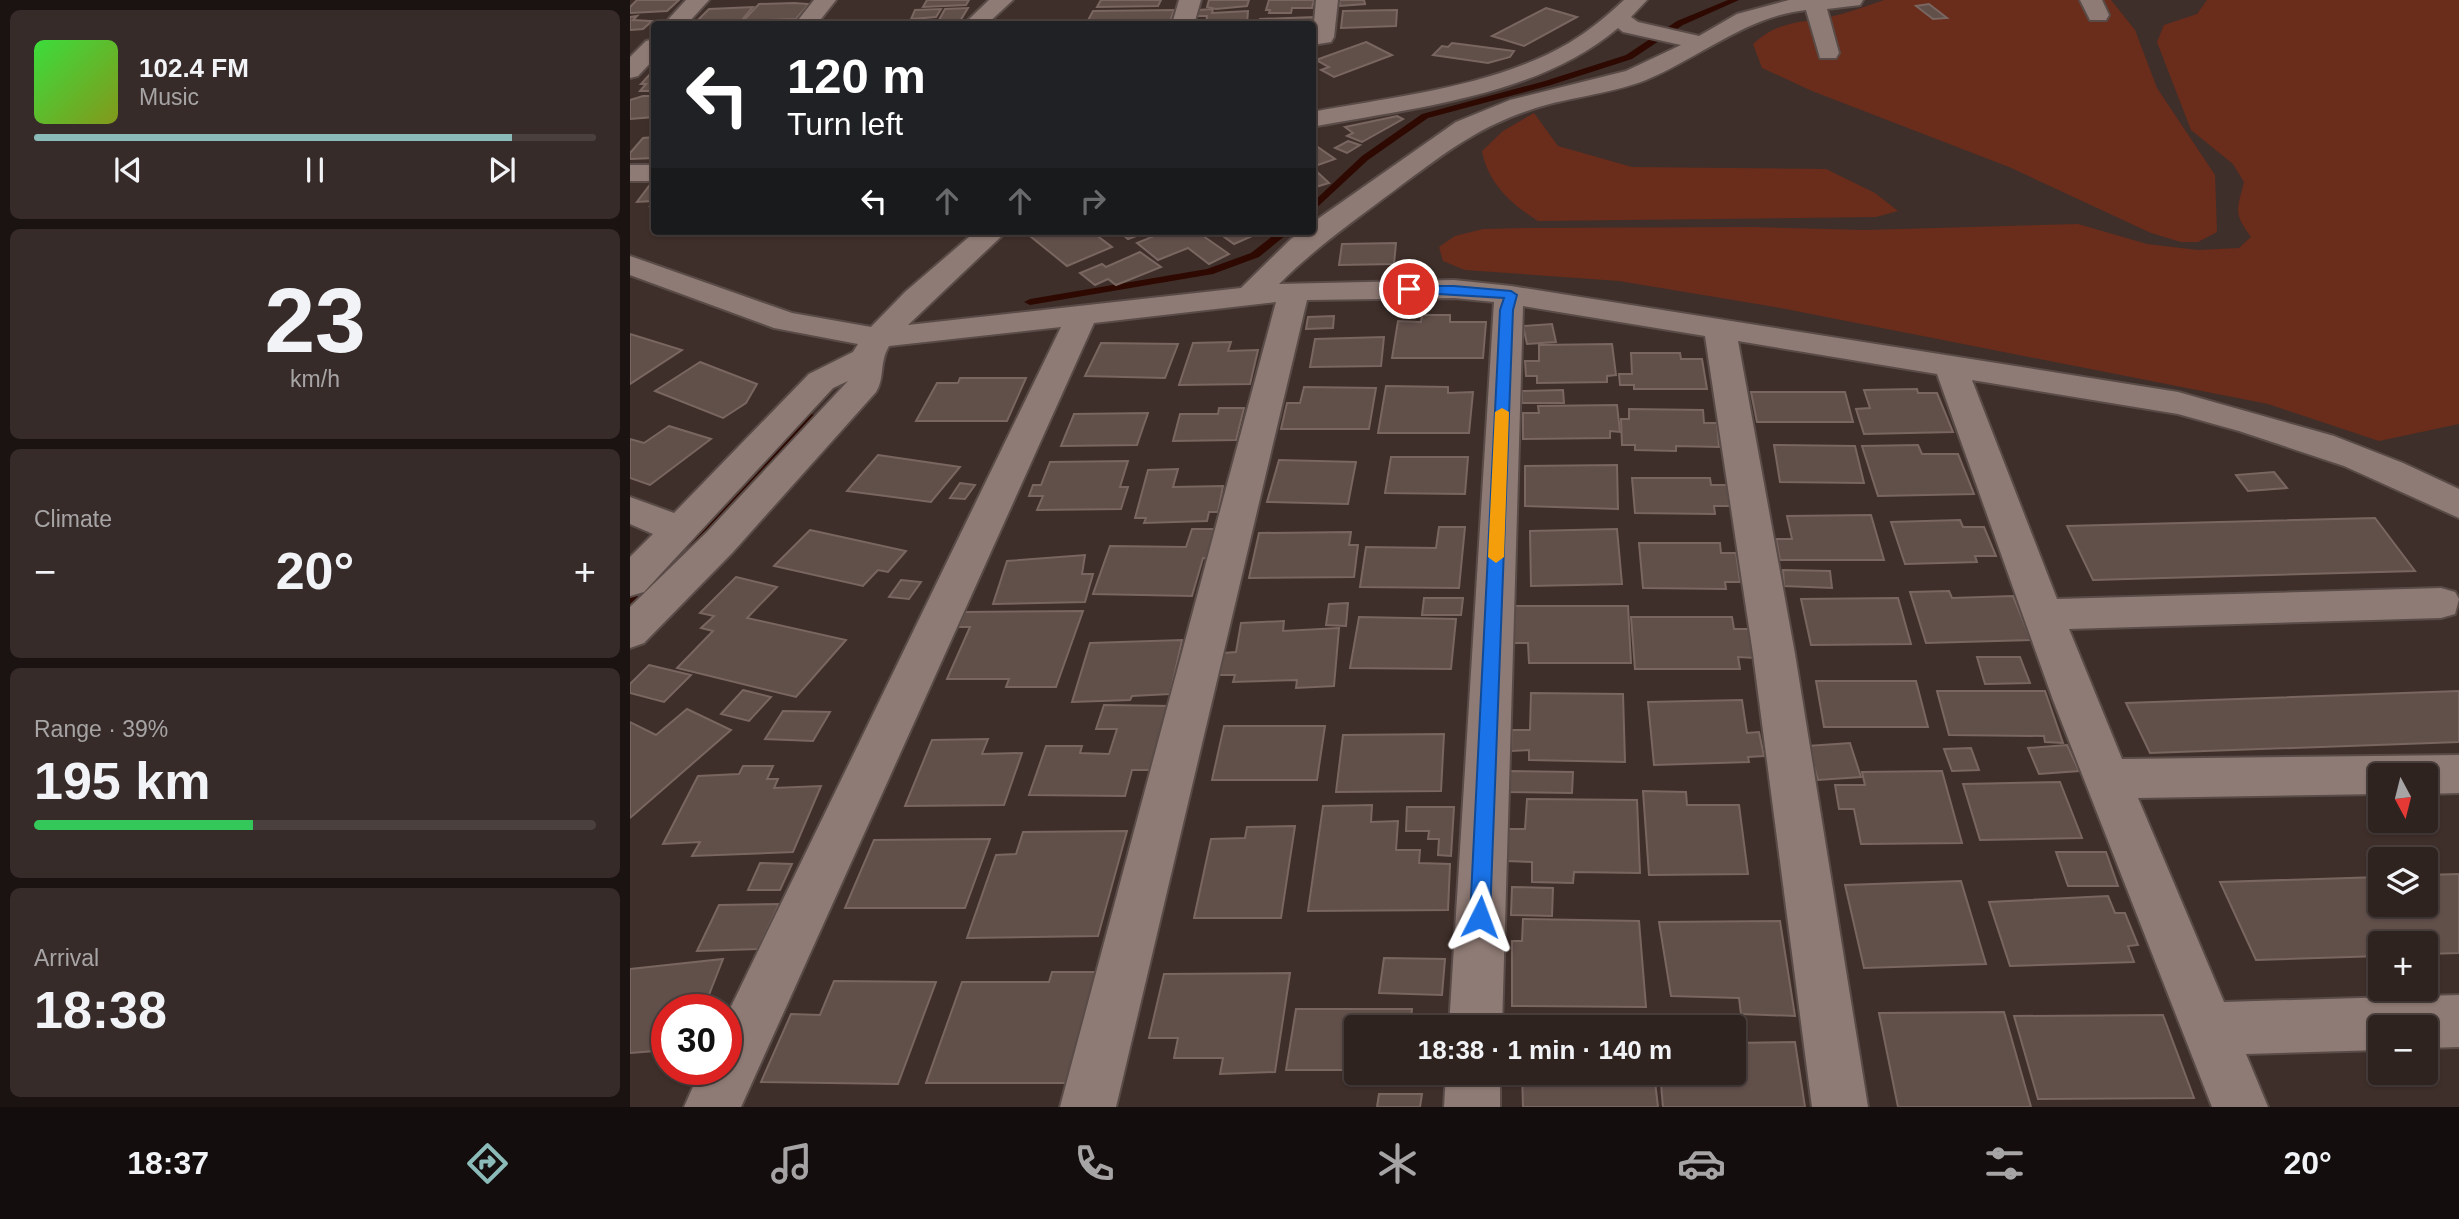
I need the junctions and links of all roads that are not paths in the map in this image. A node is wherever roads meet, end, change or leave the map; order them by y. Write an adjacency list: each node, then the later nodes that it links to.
1 (698, 0): 9 (street)
2 (825, 0): 10 (street)
3 (1002, 0): 11 (street)
4 (1190, 0): 12 (street)
5 (1327, 0): 14 (street)
6 (1636, 0): 13 (street)
7 (1852, 0): 8 (street)
8 (1815, 4): 15 (street); 16 (street)
9 (678, 21)
10 (808, 21)
11 (978, 21)
12 (1184, 21)
13 (1624, 23): 15 (street); 17 (street)
14 (1316, 38)
15 (1701, 43): 20 (street)
16 (1828, 53)
17 (1316, 119)
18 (630, 173): 19 (street)
19 (651, 173)
20 (1316, 234)
21 (988, 235): 29 (street)
22 (1315, 235): 25 (street)
23 (630, 265): 29 (street)
24 (1294, 291): 25 (street); 26 (street); 47 (street)
25 (1252, 294): 27 (street)
26 (1511, 295): 28 (street); 42 (street)
27 (1082, 316): 29 (street); 46 (street)
28 (1720, 328): 30 (street); 49 (street)
29 (872, 349): 33 (street); 37 (street)
30 (1950, 365): 31 (street); 36 (street)
31 (2459, 505)
32 (630, 510): 33 (street)
33 (681, 530): 34 (street)
34 (630, 582)
35 (2441, 603): 36 (street)
36 (2044, 615): 41 (street)
37 (630, 632)
38 (2438, 774): 39 (street)
39 (2459, 774)
40 (2368, 775): 41 (street)
41 (2107, 779): 44 (street)
42 (1476, 1015)
43 (2459, 1021): 44 (street)
44 (2208, 1029): 50 (street)
45 (1473, 1085): 48 (street)
46 (712, 1107)
47 (1088, 1107)
48 (1472, 1107)
49 (1840, 1107)
50 (2240, 1107)

